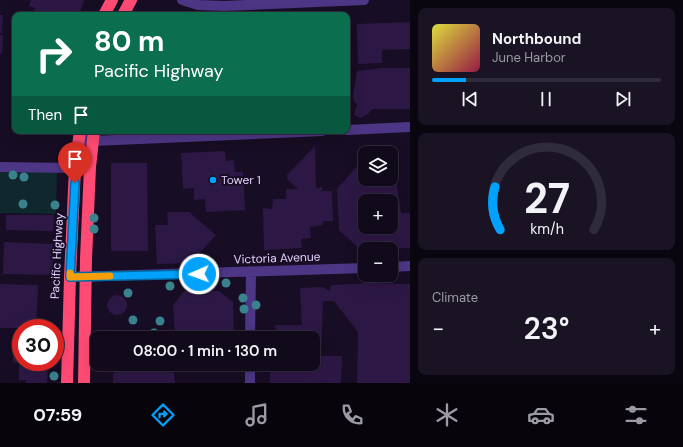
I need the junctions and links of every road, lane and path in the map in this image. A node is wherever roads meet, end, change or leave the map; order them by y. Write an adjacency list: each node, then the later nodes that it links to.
1 (112, 0): 5 (highway)
2 (131, 0): 6 (highway)
3 (182, 0): 4 (street)
4 (364, 0)
5 (106, 12)
6 (125, 12)
7 (410, 127): 8 (street)
8 (350, 130)
9 (185, 134): 11 (street)
10 (79, 135): 11 (street); 13 (highway, Pacific Highway)
11 (93, 136): 19 (highway)
12 (0, 167): 13 (street)
13 (75, 168): 18 (highway, Pacific Highway)
14 (410, 266): 15 (street)
15 (398, 267)
16 (358, 268): 17 (street, Victoria Avenue)
17 (251, 272): 19 (street, Victoria Avenue); 20 (street)
18 (70, 277): 19 (street, Victoria Avenue); 22 (highway, Pacific Highway)
19 (86, 277): 23 (highway)
20 (250, 331)
21 (250, 371): 24 (street)
22 (67, 383)
23 (84, 383)
24 (250, 383)

